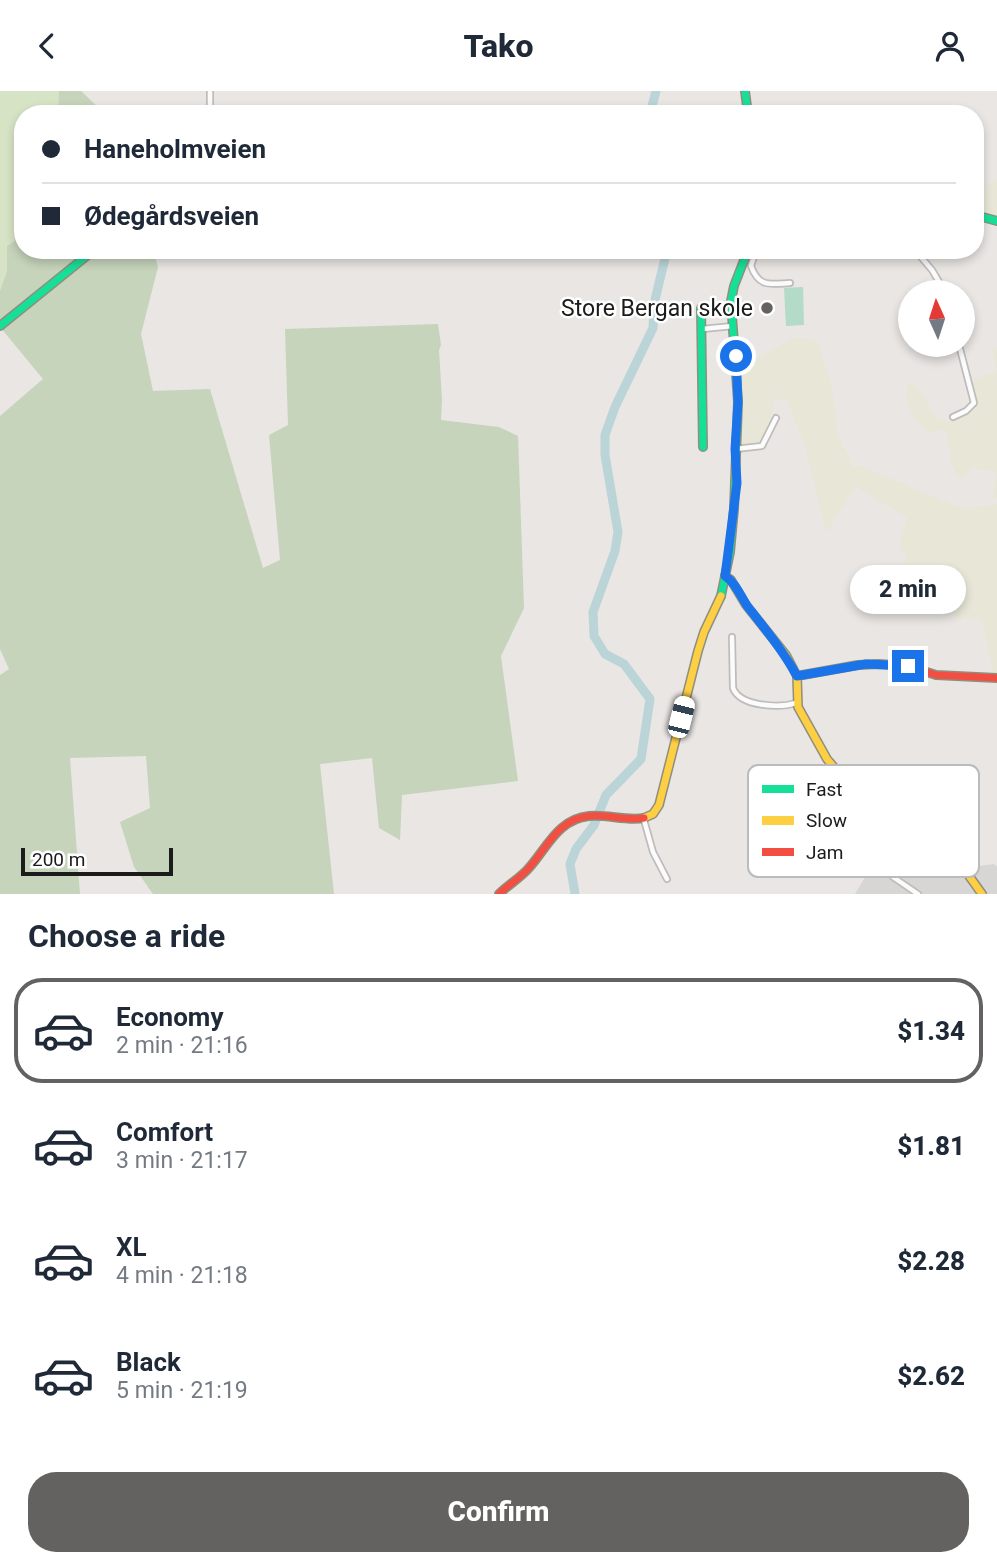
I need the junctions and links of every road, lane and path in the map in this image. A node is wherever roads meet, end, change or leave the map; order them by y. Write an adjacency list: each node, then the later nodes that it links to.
1 (81, 259): 7 (street)
2 (923, 259): 4 (street)
3 (749, 260): 5 (street); 8 (street)
4 (938, 280)
5 (790, 283)
6 (701, 308): 9 (street)
7 (0, 326)
8 (733, 326): 9 (street); 14 (street)
9 (701, 329): 13 (street)
10 (962, 357): 11 (street)
11 (953, 417)
12 (776, 418): 14 (street)
13 (703, 447)
14 (735, 449): 15 (street)
15 (725, 576): 17 (street); 21 (street)
16 (732, 637): 19 (street)
17 (797, 676): 18 (street); 19 (street)
18 (997, 678)
19 (796, 702): 20 (street)
20 (833, 765)
21 (644, 820): 24 (street); 25 (street)
22 (893, 877): 26 (street)
23 (970, 877): 27 (street)
24 (667, 879)
25 (499, 894)
26 (918, 894)
27 (982, 894)

